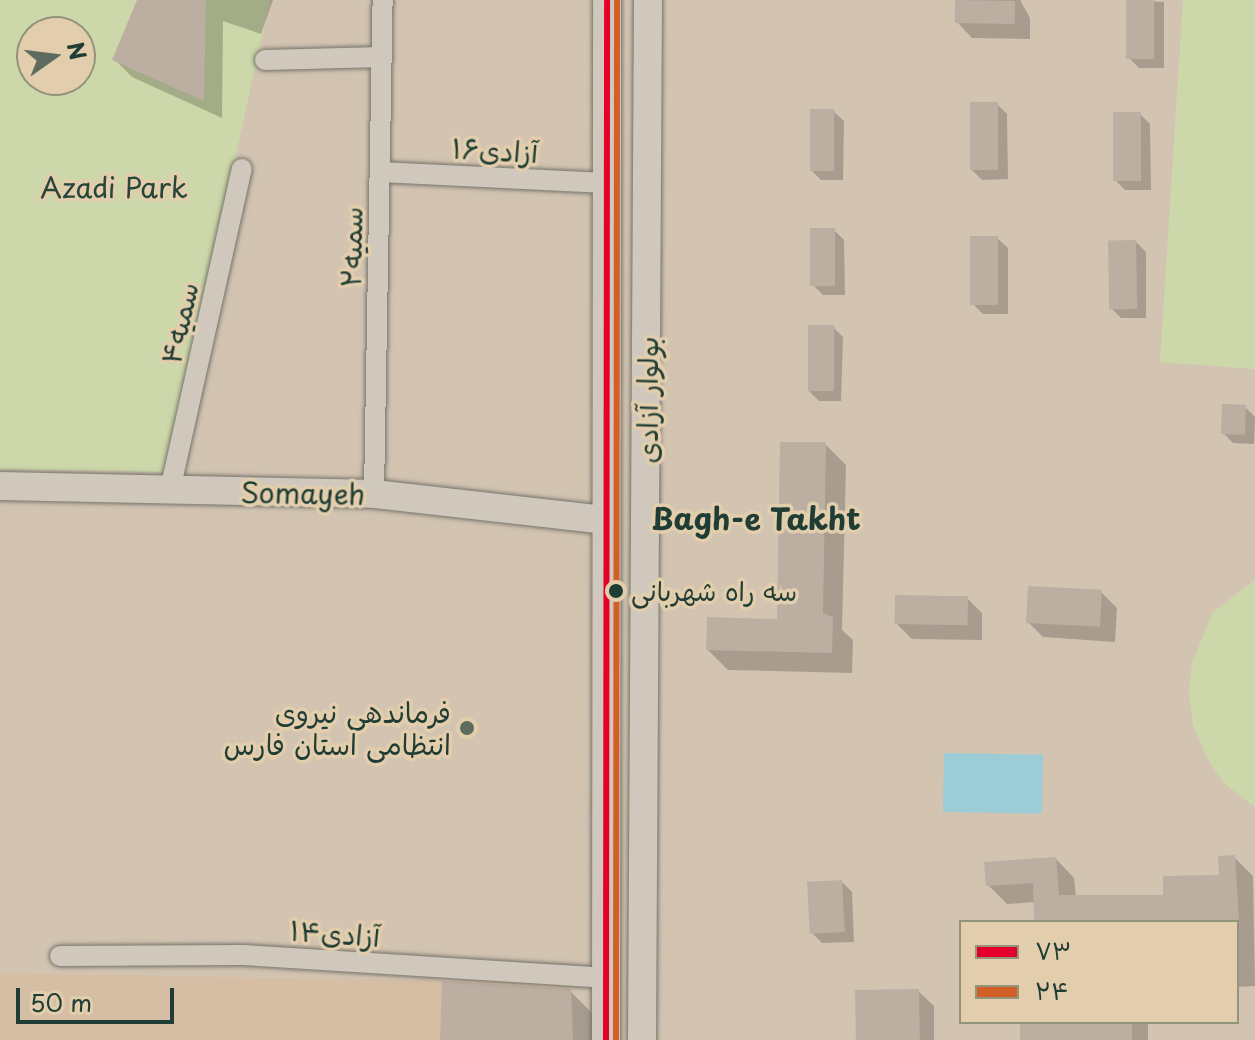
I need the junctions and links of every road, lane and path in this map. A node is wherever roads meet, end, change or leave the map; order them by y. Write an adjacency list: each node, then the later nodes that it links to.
1 (383, 0): 4 (street, ۲سمیه)
2 (607, 0): 8 (main road, بولوار آزادی)
3 (648, 0): 10 (main road, بولوار آزادی)
4 (382, 57): 5 (street); 7 (street, ۲سمیه)
5 (265, 60)
6 (242, 169): 12 (street, سمیه۴)
7 (380, 172): 8 (street, آزادی۱۶); 13 (street, ۲سمیه)
8 (606, 183): 9 (main road, بولوار آزادی)
9 (606, 224): 10 (main road); 14 (main road, بولوار آزادی)
10 (648, 226): 18 (main road, بولوار آزادی)
11 (0, 486): 12 (main road, Somayeh)
12 (170, 490): 13 (main road, Somayeh)
13 (374, 494): 14 (main road, Somayeh)
14 (604, 520): 16 (main road, بولوار آزادی)
15 (60, 956): 16 (street, آزادی۱۴)
16 (606, 978): 17 (main road, بولوار آزادی)
17 (606, 1040)
18 (642, 1040)

